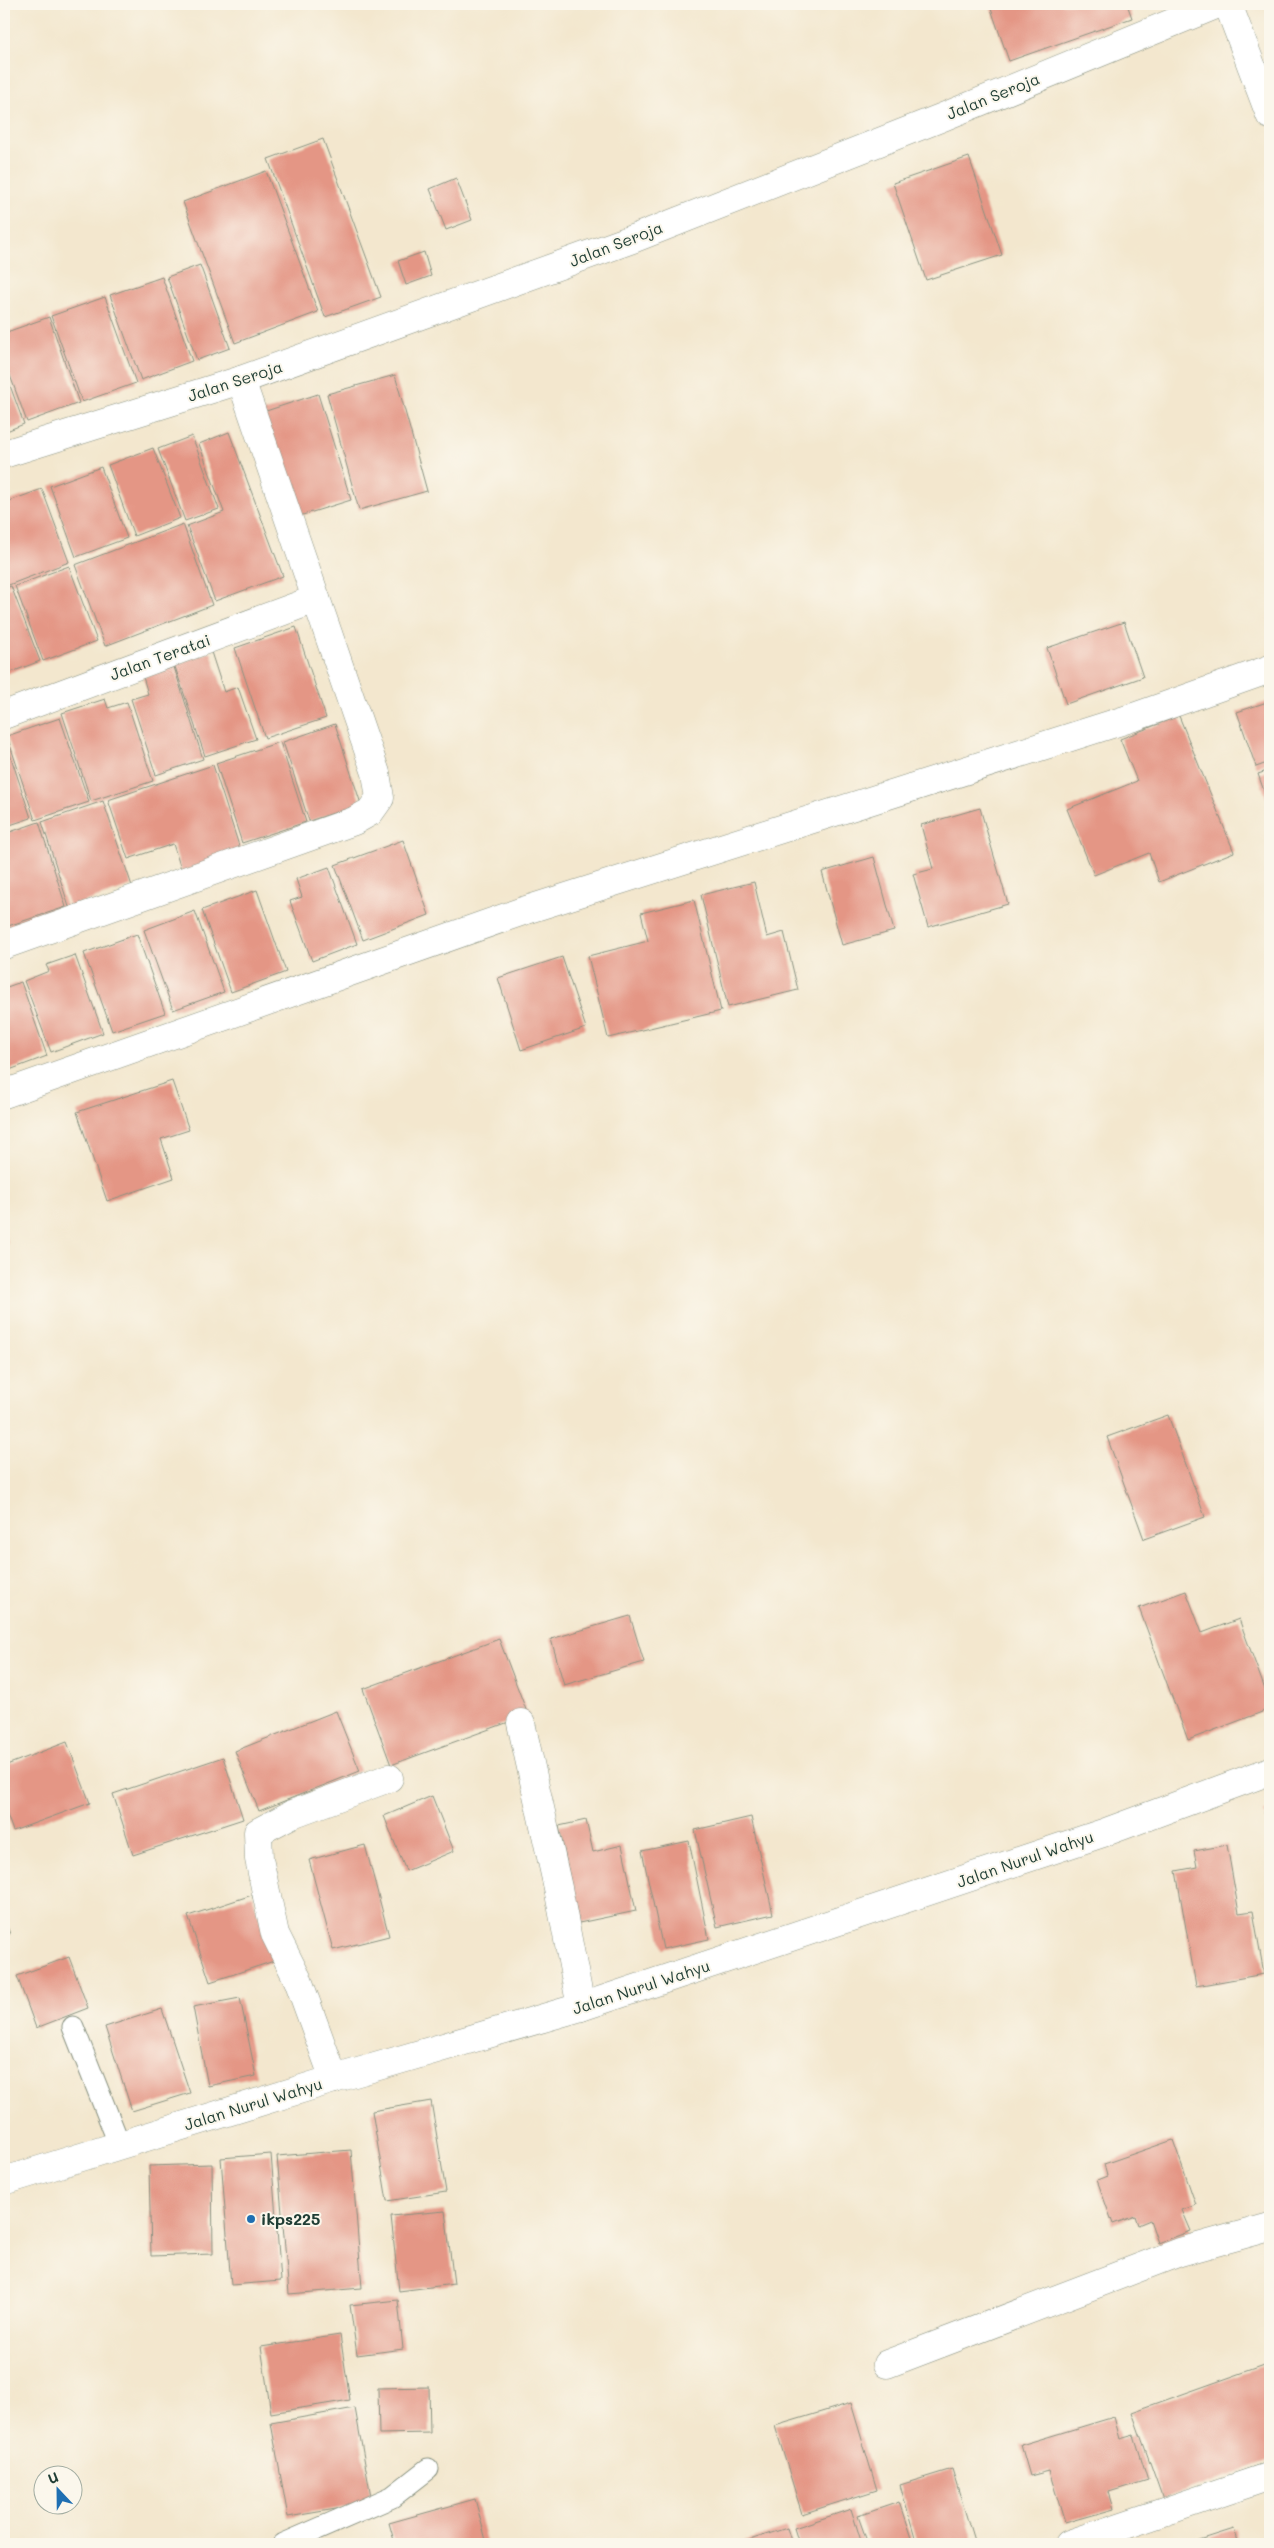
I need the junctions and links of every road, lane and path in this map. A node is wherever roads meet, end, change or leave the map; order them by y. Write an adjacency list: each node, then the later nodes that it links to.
1 (1218, 4): 4 (street, Jalan Seroja)
2 (1228, 4): 3 (street)
3 (1270, 114)
4 (241, 380): 5 (street, Jalan Seroja); 6 (street)
5 (4, 454)
6 (316, 599): 8 (street, Jalan Teratai); 9 (street)
7 (1270, 669): 10 (street)
8 (4, 715)
9 (4, 945)
10 (4, 1094)
11 (521, 1723): 14 (street)
12 (1270, 1770): 14 (street, Jalan Nurul Wahyu)
13 (389, 1778): 16 (street)
14 (581, 2007): 16 (street, Jalan Nurul Wahyu)
15 (73, 2026): 17 (lane)
16 (334, 2079): 17 (street, Jalan Nurul Wahyu)
17 (120, 2146): 18 (street, Jalan Nurul Wahyu)
18 (4, 2181)
19 (1270, 2227): 20 (street)
20 (887, 2364)
21 (428, 2470): 23 (lane)
22 (1270, 2476): 24 (street)
23 (284, 2544)
24 (1069, 2544)

